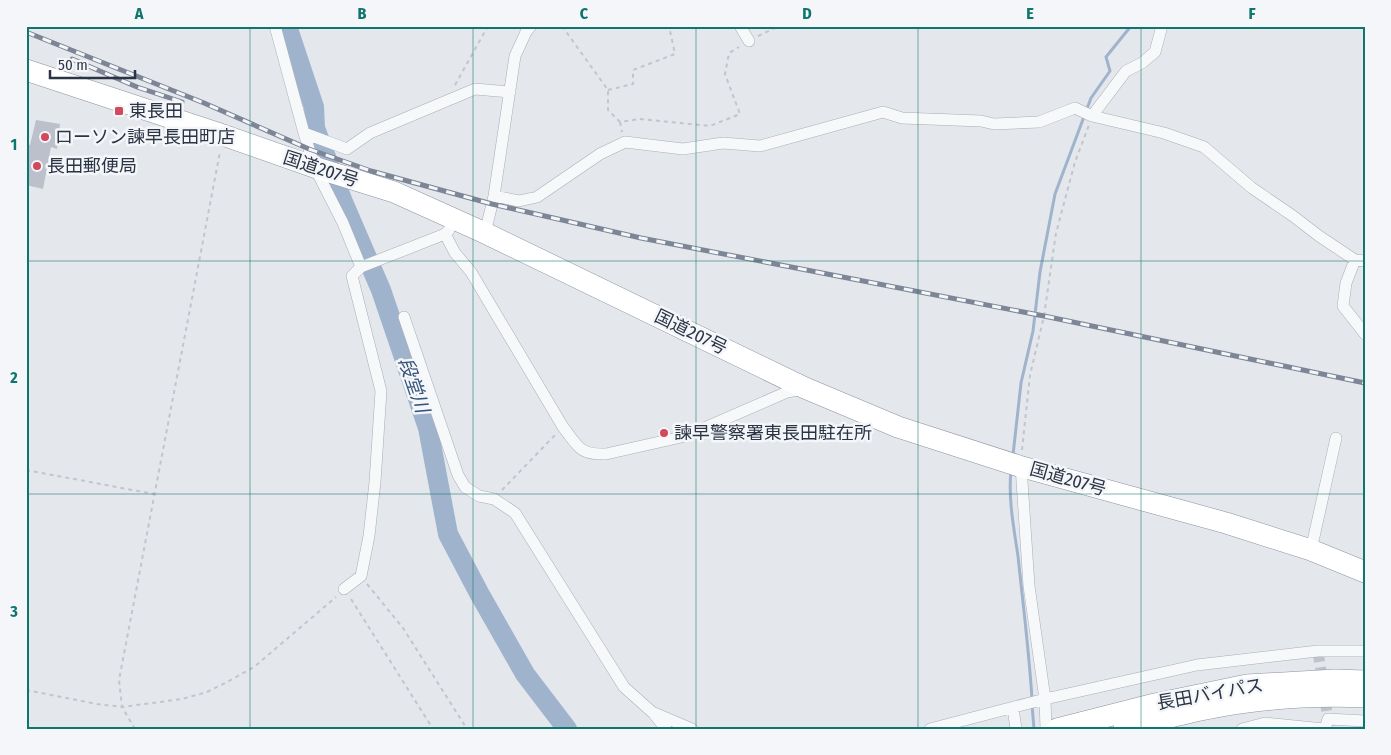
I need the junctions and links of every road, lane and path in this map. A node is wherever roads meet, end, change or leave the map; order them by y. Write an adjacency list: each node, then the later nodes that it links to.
1 (275, 26): 15 (street)
2 (488, 26): 13 (path)
3 (531, 26): 12 (street)
4 (562, 26): 11 (path)
5 (670, 26): 11 (path)
6 (740, 26): 9 (street)
7 (779, 26): 9 (path)
8 (1162, 26): 14 (street)
9 (748, 41): 11 (path)
10 (26, 70): 16 (highway, 国道207号)
11 (608, 90)
12 (510, 92): 13 (street); 18 (street)
13 (444, 102): 15 (street)
14 (1092, 116): 18 (street); 21 (street); 28 (path)
15 (304, 134): 17 (street)
16 (223, 135): 17 (highway, 国道207号); 30 (path)
17 (317, 168): 19 (highway, 国道207号); 22 (street)
18 (494, 196): 20 (street)
19 (453, 228): 20 (highway, 国道207号); 22 (street); 26 (street)
20 (485, 233): 25 (highway, 国道207号)
21 (1360, 260): 24 (street)
22 (360, 267): 34 (street)
23 (404, 317): 31 (street)
24 (1365, 334)
25 (805, 388): 26 (street); 28 (highway, 国道207号)
26 (563, 427): 31 (path)
27 (1336, 438): 32 (street)
28 (1015, 464): 32 (highway, 国道207号); 40 (street)
29 (26, 470): 30 (path)
30 (154, 494): 41 (path)
31 (494, 499): 43 (street)
32 (1311, 550): 33 (highway, 国道207号)
33 (1365, 572)
34 (361, 576): 35 (street); 47 (path)
35 (344, 590): 41 (path); 46 (path)
36 (1365, 651): 40 (street)
37 (1365, 681): 53 (highway, 長田バイパス)
38 (26, 690): 41 (path)
39 (1365, 697): 54 (highway, 長田バイパス)
40 (1042, 700): 42 (street); 52 (street)
41 (122, 707): 45 (path)
42 (1013, 708): 50 (street); 51 (street)
43 (652, 712): 48 (street); 49 (street)
44 (1365, 722): 56 (street)
45 (136, 729)
46 (433, 729)
47 (467, 729)
48 (666, 729)
49 (692, 729)
50 (930, 729)
51 (1016, 729)
52 (1046, 729)
53 (1057, 729)
54 (1124, 729)
55 (1242, 729): 56 (street)
56 (1325, 729)

